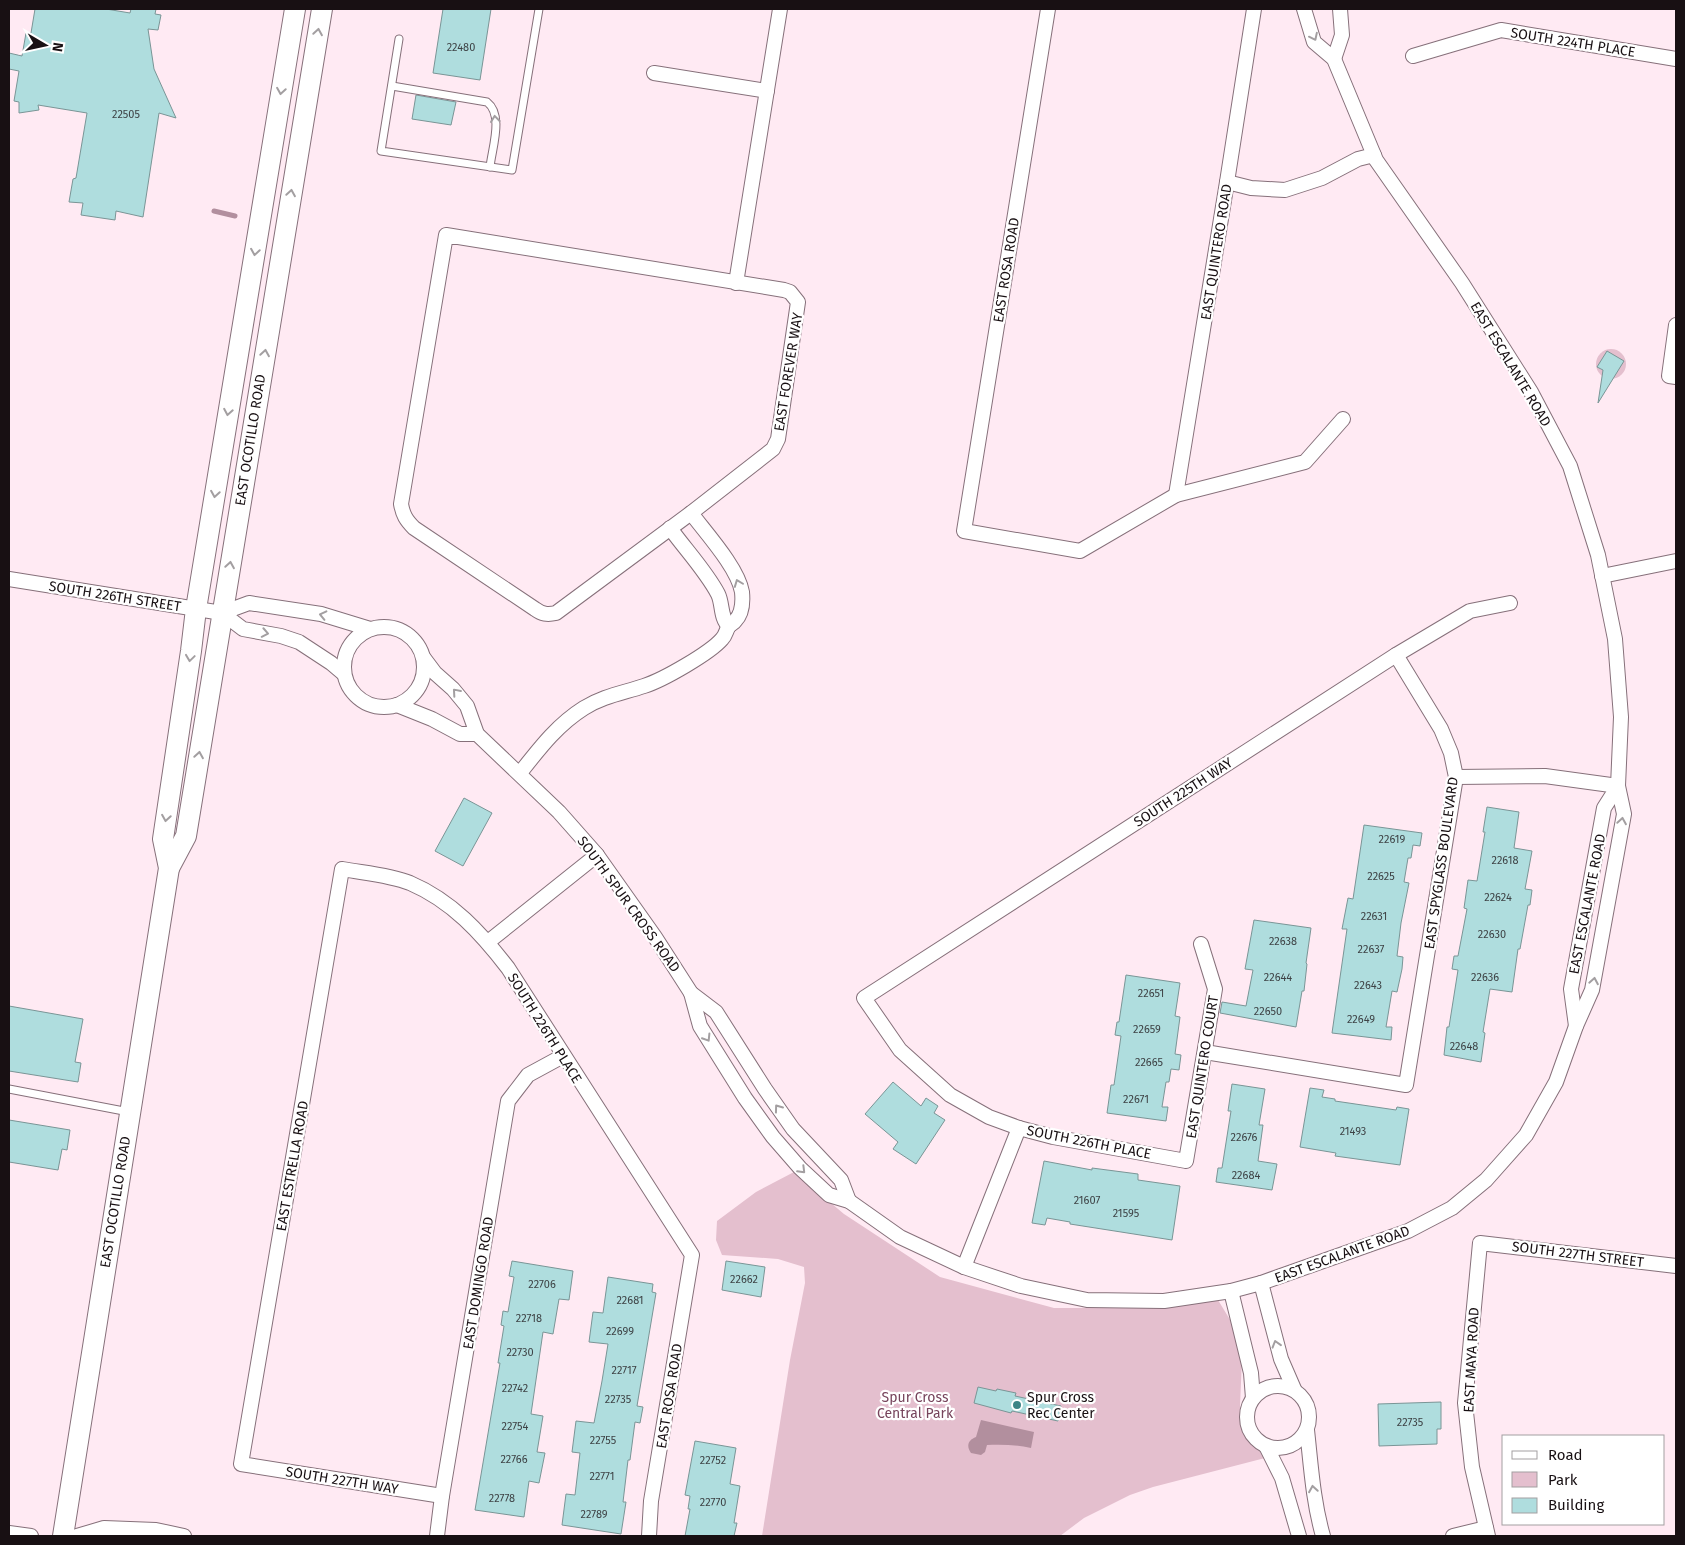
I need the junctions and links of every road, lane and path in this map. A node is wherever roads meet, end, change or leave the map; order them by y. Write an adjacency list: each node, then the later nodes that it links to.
1 (295, 9): 30 (main road, EAST OCOTILLO ROAD, one-way to 30)
2 (322, 9): 31 (main road, EAST OCOTILLO ROAD, one-way to 2)
3 (539, 9): 17 (lane)
4 (780, 9): 15 (street)
5 (1048, 9): 23 (street, EAST ROSA ROAD)
6 (1254, 9): 18 (street, EAST QUINTERO ROAD)
7 (1304, 9): 11 (street, EAST ESCALANTE ROAD, one-way to 11)
8 (1340, 9): 11 (street)
9 (398, 38): 14 (lane)
10 (1413, 56): 12 (street, SOUTH 224TH PLACE)
11 (1334, 59): 16 (street, EAST ESCALANTE ROAD)
12 (1676, 59)
13 (654, 73): 15 (street)
14 (392, 86): 17 (lane, one-way to 14); 17 (lane)
15 (767, 91): 19 (street)
16 (1374, 155): 18 (street); 27 (street, EAST ESCALANTE ROAD)
17 (490, 167)
18 (1227, 182): 23 (street, EAST QUINTERO ROAD)
19 (736, 283): 24 (street, EAST FOREVER WAY); 25 (street, EAST FOREVER WAY)
20 (1676, 325): 21 (street)
21 (1672, 376)
22 (1343, 418): 23 (street)
23 (1176, 495)
24 (691, 513): 25 (street, EAST FOREVER WAY); 32 (street, one-way to 24)
25 (670, 528): 32 (street)
26 (1676, 561): 27 (street)
27 (1602, 576): 41 (street, EAST ESCALANTE ROAD)
28 (9, 579): 30 (street, SOUTH 226TH STREET)
29 (1510, 603): 34 (street, SOUTH 225TH WAY)
30 (196, 609): 31 (street, SOUTH 226TH STREET); 43 (main road, EAST OCOTILLO ROAD, one-way to 43)
31 (222, 613): 33 (street, SOUTH SPUR CROSS ROAD, one-way to 31); 36 (street, one-way to 36); 43 (main road, EAST OCOTILLO ROAD, one-way to 31)
32 (729, 626): 39 (street)
33 (370, 629): 35 (street, SOUTH SPUR CROSS ROAD); 36 (street)
34 (1396, 655): 40 (street, EAST SPYGLASS BOULEVARD); 48 (street, SOUTH 225TH WAY)
35 (423, 657): 37 (street); 38 (street, SOUTH SPUR CROSS ROAD, one-way to 35)
36 (344, 674): 37 (street)
37 (397, 705): 38 (street)
38 (477, 734): 39 (street, SOUTH SPUR CROSS ROAD)
39 (520, 773): 42 (street, SOUTH SPUR CROSS ROAD)
40 (1456, 777): 41 (street); 50 (street, EAST SPYGLASS BOULEVARD)
41 (1618, 786): 49 (street, EAST ESCALANTE ROAD, one-way to 41); 49 (street, EAST ESCALANTE ROAD)
42 (597, 855): 45 (street); 47 (street, SOUTH SPUR CROSS ROAD)
43 (168, 868): 53 (main road, EAST OCOTILLO ROAD)
44 (342, 869): 45 (street, SOUTH 226TH PLACE); 68 (street, EAST ESTRELLA ROAD)
45 (488, 942): 51 (street, SOUTH 226TH PLACE)
46 (1201, 944): 50 (street, EAST QUINTERO COURT)
47 (691, 993): 56 (street, SOUTH SPUR CROSS ROAD, one-way to 47); 56 (street, SOUTH SPUR CROSS ROAD, one-way to 56)
48 (864, 998): 54 (street, SOUTH 226TH PLACE)
49 (1576, 1026): 61 (street, EAST ESCALANTE ROAD)
50 (1205, 1052): 55 (street, EAST QUINTERO COURT)
51 (563, 1056): 58 (street, SOUTH 226TH PLACE); 69 (street, EAST DOMINGO ROAD)
52 (9, 1090): 53 (lane)
53 (130, 1112): 73 (main road, EAST OCOTILLO ROAD)
54 (1019, 1128): 55 (street, SOUTH 226TH PLACE); 60 (street)
55 (1186, 1161)
56 (850, 1201): 60 (street, SOUTH SPUR CROSS ROAD)
57 (1480, 1243): 59 (street, SOUTH 227TH STREET); 70 (street, EAST MAYA ROAD)
58 (692, 1255): 77 (street, EAST ROSA ROAD)
59 (1676, 1266)
60 (964, 1267): 63 (street, SOUTH SPUR CROSS ROAD)
61 (1261, 1283): 62 (street, EAST ESCALANTE ROAD); 64 (street, one-way to 61)
62 (1244, 1288): 63 (street, SOUTH SPUR CROSS ROAD)
63 (1231, 1291): 65 (street)
64 (1294, 1389): 65 (street); 66 (street)
65 (1253, 1398): 67 (street)
66 (1307, 1430): 67 (street); 79 (street, one-way to 66)
67 (1266, 1446): 78 (street)
68 (241, 1464): 69 (street, SOUTH 227TH WAY)
69 (442, 1496): 76 (street, EAST DOMINGO ROAD)
70 (1487, 1532): 80 (street)
71 (12, 1534): 72 (street)
72 (32, 1536)
73 (63, 1536)
74 (77, 1536): 75 (street)
75 (184, 1536)
76 (437, 1536)
77 (649, 1536)
78 (1299, 1536)
79 (1323, 1536)
80 (1453, 1536)

